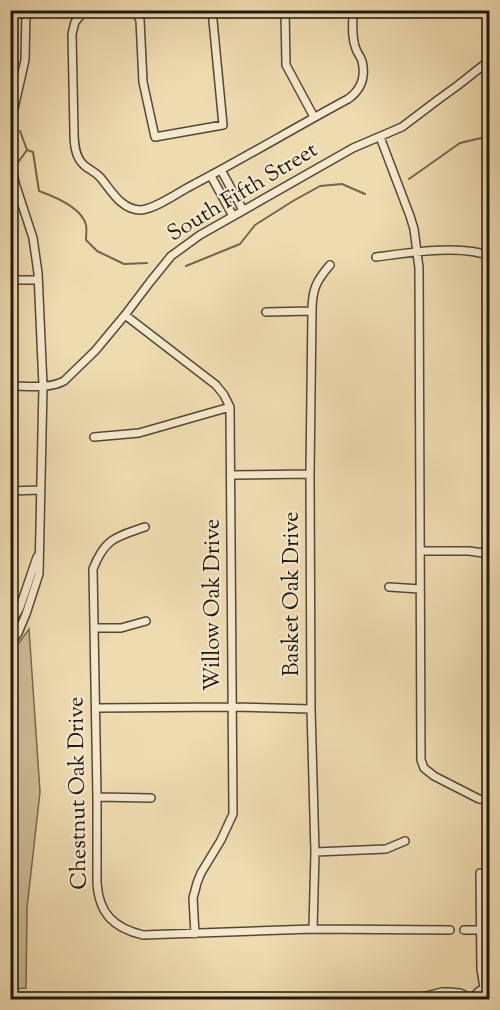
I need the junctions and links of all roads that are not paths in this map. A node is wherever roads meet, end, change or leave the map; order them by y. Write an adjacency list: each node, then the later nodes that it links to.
1 (26, 10): 9 (street)
2 (85, 10): 13 (street)
3 (134, 10): 4 (street)
4 (212, 10)
5 (285, 10): 8 (street)
6 (353, 10): 8 (street)
7 (489, 60): 10 (street, South Fifth Street)
8 (314, 117): 12 (street)
9 (10, 126)
10 (380, 137): 14 (street, South Fifth Street); 16 (street)
11 (10, 157): 21 (street)
12 (221, 170): 13 (street); 14 (street)
13 (211, 176): 15 (street)
14 (243, 210): 15 (street, South Fifth Street)
15 (233, 216): 24 (street, South Fifth Street)
16 (417, 251): 17 (street); 18 (street); 34 (street)
17 (489, 256)
18 (376, 257)
19 (330, 265): 22 (street, Basket Oak Drive)
20 (10, 280): 21 (street)
21 (38, 280): 26 (street)
22 (312, 311): 23 (street); 29 (street, Basket Oak Drive)
23 (266, 312)
24 (125, 315): 26 (street, South Fifth Street); 27 (street)
25 (10, 386): 26 (street)
26 (43, 386): 31 (street)
27 (230, 407): 28 (street); 30 (street, Willow Oak Drive)
28 (94, 437)
29 (310, 474): 30 (street); 45 (street, Basket Oak Drive)
30 (231, 475): 43 (street, Willow Oak Drive)
31 (40, 490): 32 (street); 35 (street)
32 (10, 491)
33 (145, 527): 41 (street, Chestnut Oak Drive)
34 (421, 551): 36 (street); 38 (street)
35 (39, 552): 40 (street); 42 (street)
36 (489, 554)
37 (389, 588): 38 (street)
38 (420, 589): 48 (street)
39 (146, 621): 41 (street)
40 (10, 626)
41 (94, 628): 44 (street, Chestnut Oak Drive)
42 (10, 644)
43 (233, 707): 44 (street); 45 (street); 56 (street, Willow Oak Drive)
44 (96, 708): 46 (street, Chestnut Oak Drive)
45 (311, 709): 50 (street, Basket Oak Drive)
46 (97, 797): 47 (street); 56 (street, Chestnut Oak Drive)
47 (151, 798)
48 (489, 800)
49 (405, 841): 50 (street)
50 (315, 852): 52 (street, Basket Oak Drive)
51 (480, 873): 55 (street)
52 (313, 928): 53 (street, Chestnut Oak Drive); 56 (street, Chestnut Oak Drive)
53 (450, 930)
54 (464, 930): 55 (street)
55 (480, 930): 57 (street)
56 (195, 934)
57 (487, 988): 60 (street)
58 (272, 999): 59 (street)
59 (352, 999): 60 (street)
60 (473, 999)

